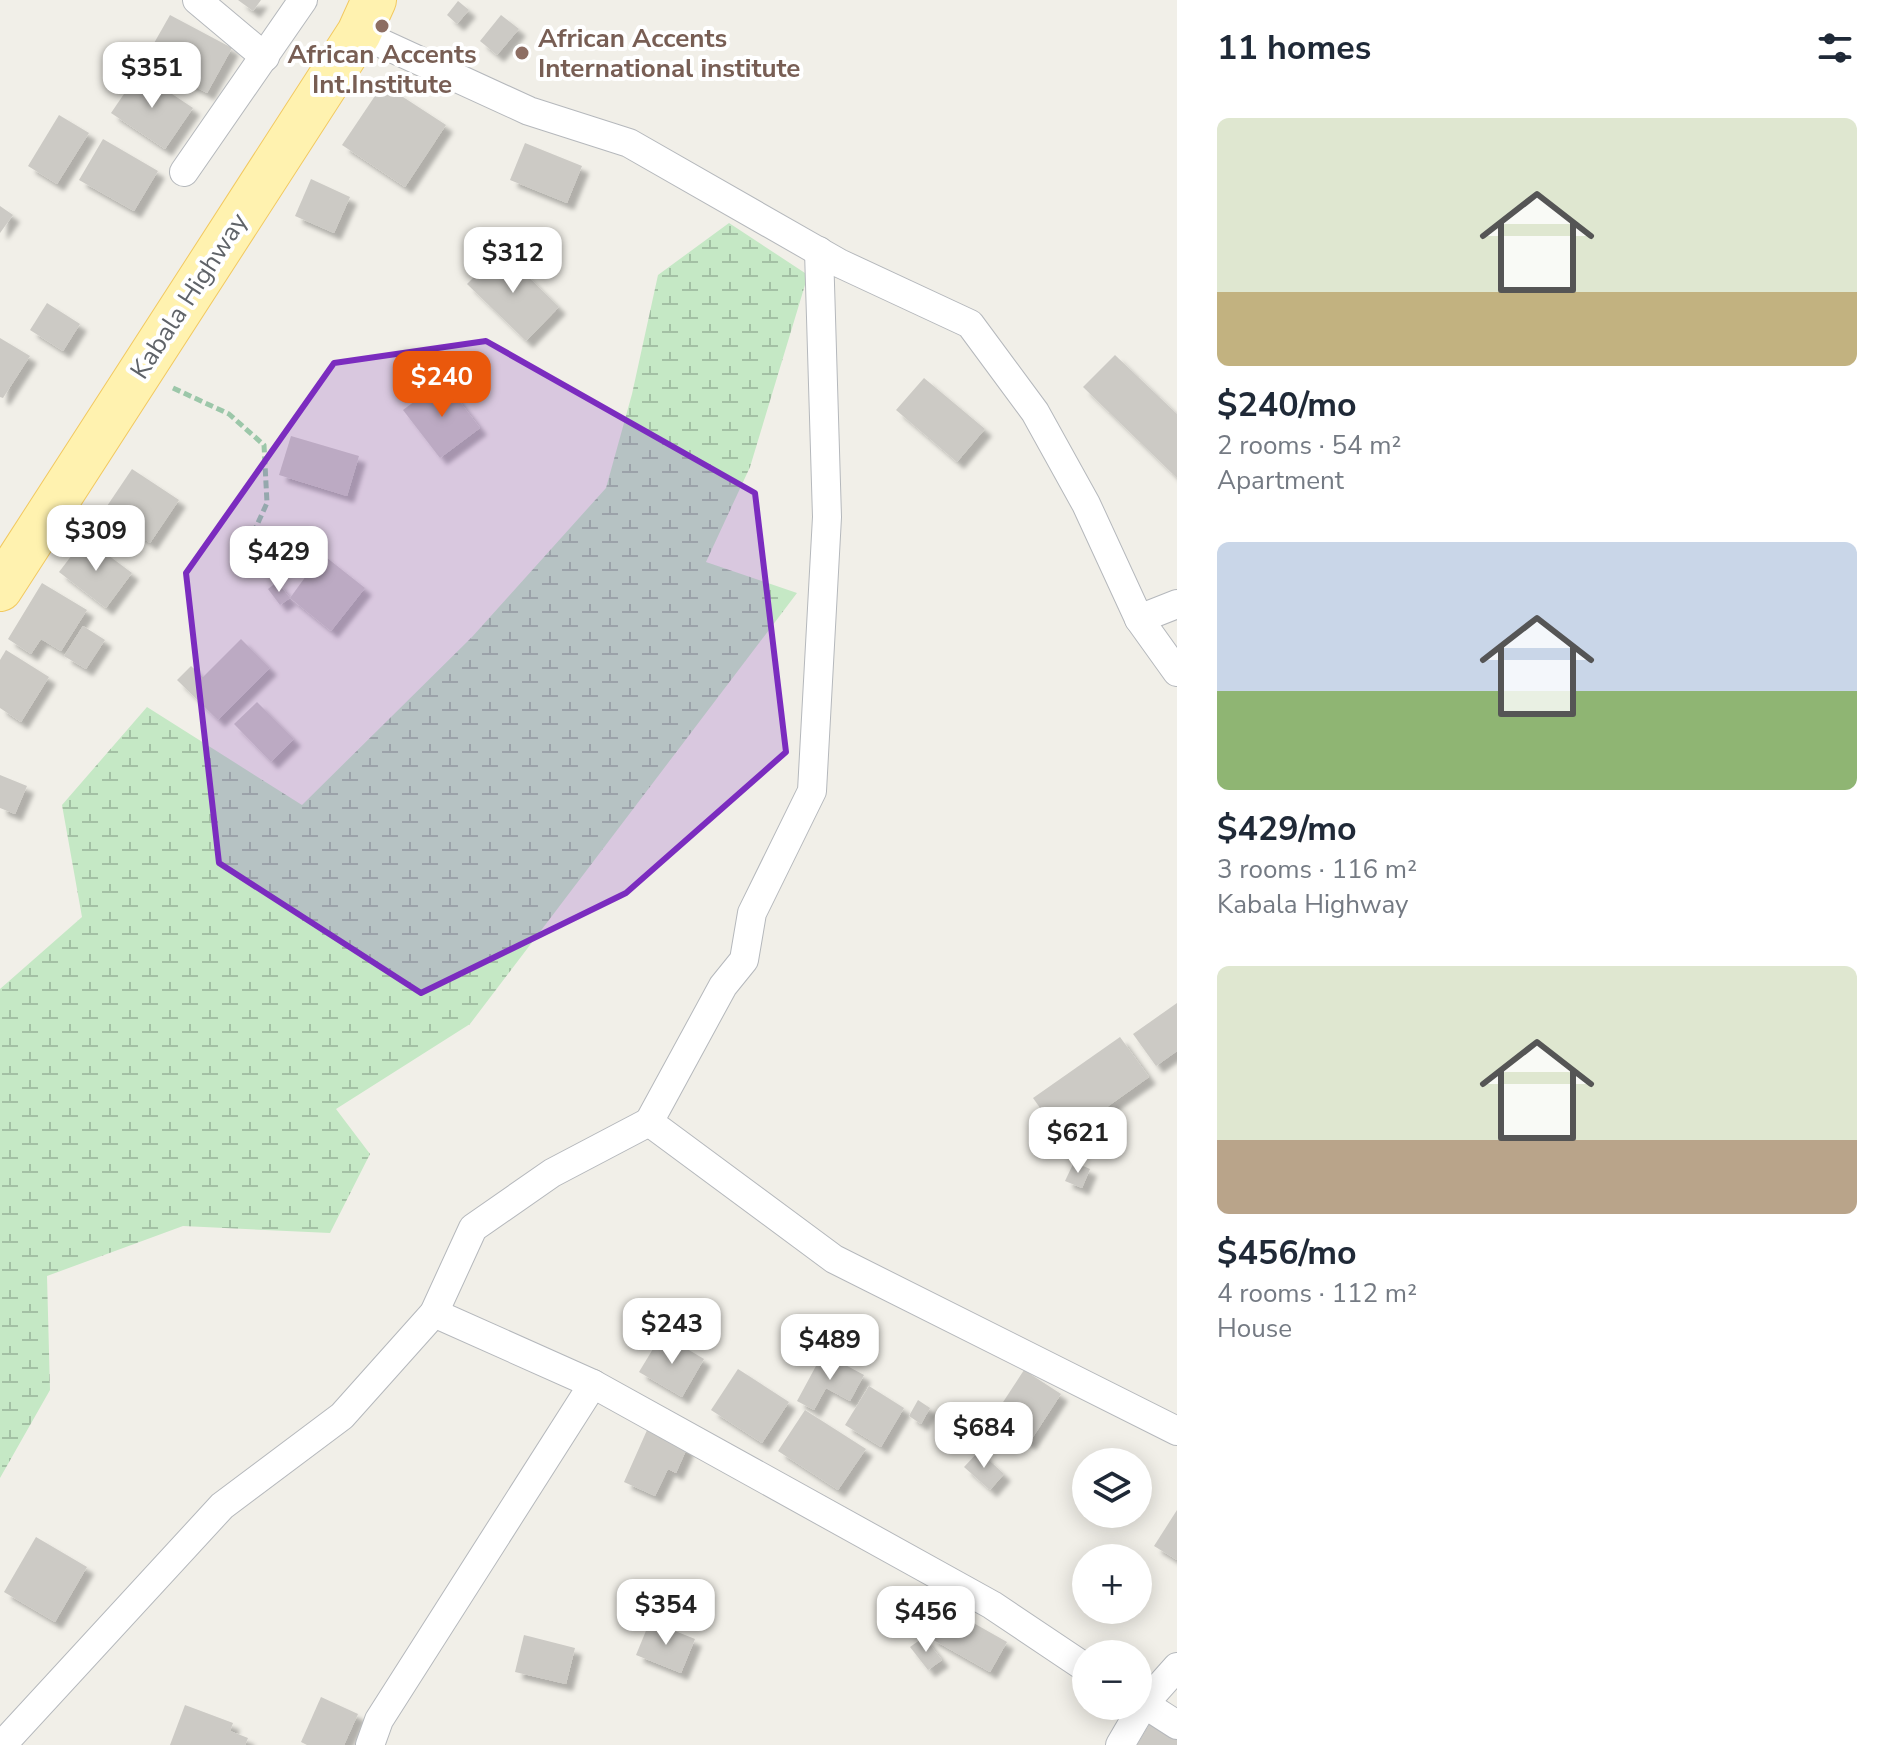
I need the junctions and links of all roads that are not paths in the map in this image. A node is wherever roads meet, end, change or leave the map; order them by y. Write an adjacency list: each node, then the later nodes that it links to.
1 (197, 0): 4 (street)
2 (303, 0): 4 (street)
3 (367, 16): 6 (street); 7 (main road, Kabala Highway)
4 (265, 57): 5 (street)
5 (184, 172)
6 (819, 251): 9 (street); 11 (street)
7 (0, 589)
8 (1177, 604): 9 (street)
9 (1139, 619): 10 (street)
10 (1177, 672)
11 (649, 1122): 12 (street); 14 (street)
12 (434, 1313): 13 (street); 21 (street)
13 (593, 1384): 15 (street); 22 (street)
14 (1177, 1431)
15 (1072, 1659)
16 (1177, 1667): 17 (street)
17 (1152, 1691)
18 (1152, 1709): 20 (street)
19 (1132, 1720): 23 (street)
20 (1177, 1725)
21 (2, 1745)
22 (370, 1745)
23 (1120, 1745)

